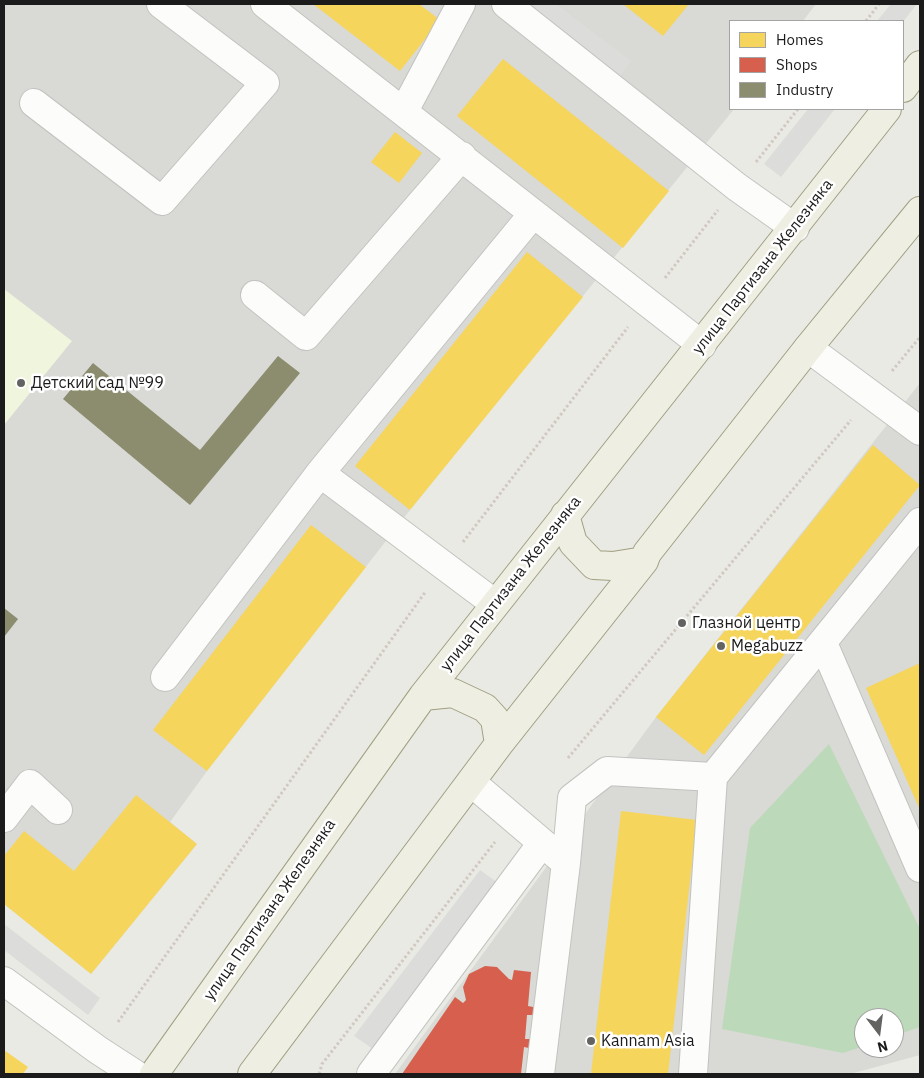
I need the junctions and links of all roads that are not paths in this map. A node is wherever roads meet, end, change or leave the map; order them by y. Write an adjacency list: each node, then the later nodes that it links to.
1 (161, 4): 7 (street)
2 (265, 4): 9 (street)
3 (461, 4): 9 (street)
4 (506, 4): 13 (street)
5 (920, 65): 6 (main road)
6 (904, 87)
7 (34, 104)
8 (886, 110): 13 (main road, улица Партизана Железняка)
9 (404, 111): 10 (street)
10 (462, 156): 12 (street); 14 (street)
11 (920, 211): 16 (main road)
12 (533, 214): 15 (street); 18 (street)
13 (795, 228): 15 (main road, улица Партизана Железняка)
14 (255, 295)
15 (702, 345): 19 (main road, улица Партизана Железняка)
16 (808, 348): 17 (street); 21 (main road)
17 (920, 431)
18 (320, 473): 22 (street); 24 (street)
19 (565, 515): 21 (main road); 22 (main road, улица Партизана Железняка)
20 (920, 522): 23 (street)
21 (644, 561): 26 (main road)
22 (494, 603): 25 (main road, улица Партизана Железняка)
23 (824, 643): 27 (street); 33 (street)
24 (165, 676)
25 (423, 696): 26 (main road); 36 (main road, улица Партизана Железняка)
26 (499, 744): 28 (main road)
27 (713, 777): 32 (street); 40 (street)
28 (471, 782): 31 (street); 37 (main road)
29 (58, 810): 30 (street)
30 (4, 818)
31 (542, 843): 32 (street); 38 (street)
32 (566, 863): 39 (street)
33 (920, 868)
34 (4, 981): 35 (street)
35 (135, 1074)
36 (154, 1074)
37 (252, 1074)
38 (371, 1074)
39 (540, 1074)
40 (693, 1074)

